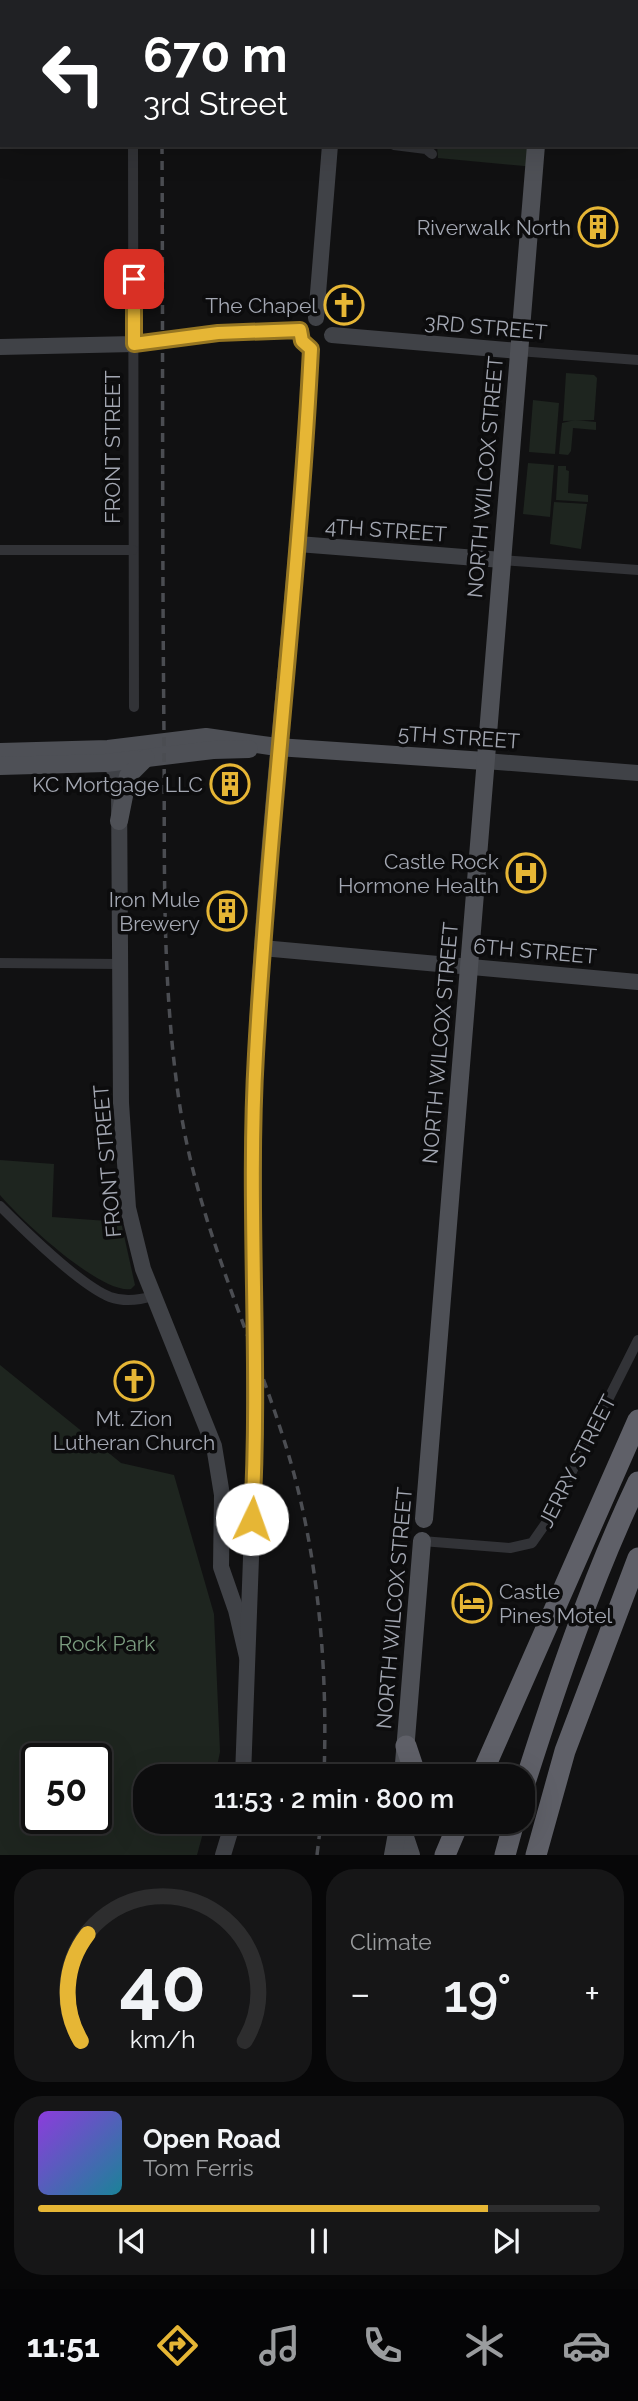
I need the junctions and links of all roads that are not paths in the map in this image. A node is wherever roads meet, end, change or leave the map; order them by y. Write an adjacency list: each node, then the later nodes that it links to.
1 (133, 147): 9 (street, FRONT STREET)
2 (330, 147): 6 (street)
3 (410, 147): 5 (street)
4 (537, 147): 12 (main road, NORTH WILCOX STREET)
5 (432, 154)
6 (316, 318): 7 (street); 8 (street)
7 (300, 330): 9 (street); 11 (street)
8 (332, 335): 11 (street); 12 (street, 3RD STREET)
9 (134, 344): 10 (street); 16 (street, FRONT STREET)
10 (0, 347)
11 (311, 349): 14 (street)
12 (519, 351): 13 (street, 3RD STREET); 17 (main road, NORTH WILCOX STREET)
13 (638, 360)
14 (298, 544): 17 (street, 4TH STREET); 20 (street)
15 (0, 550): 16 (street)
16 (133, 550): 19 (street, FRONT STREET)
17 (502, 559): 18 (street, 4TH STREET); 24 (main road, NORTH WILCOX STREET)
18 (638, 570)
19 (134, 707)
20 (277, 747): 22 (main road, 5TH STREET); 23 (main road, 5TH STREET); 24 (main road, 5TH STREET); 30 (street)
21 (0, 752): 22 (main road, 5TH STREET)
22 (69, 758): 25 (main road, 5TH STREET); 26 (main road, 5TH STREET); 28 (street)
23 (146, 758): 25 (main road, 5TH STREET); 29 (main road)
24 (485, 761): 27 (street, 5TH STREET); 33 (main road, NORTH WILCOX STREET)
25 (112, 762): 28 (street, FRONT STREET)
26 (0, 765)
27 (638, 774)
28 (119, 788): 29 (street, FRONT STREET)
29 (119, 821): 32 (street, FRONT STREET)
30 (262, 947): 33 (street, 6TH STREET); 44 (street, bridge)
31 (0, 963): 32 (street)
32 (120, 964): 36 (street, FRONT STREET)
33 (469, 966): 34 (street, 6TH STREET); 41 (main road, NORTH WILCOX STREET)
34 (638, 982)
35 (0, 1206): 36 (street)
36 (153, 1296): 40 (street, FRONT STREET)
37 (638, 1340): 42 (street, JERRY STREET)
38 (638, 1420): 50 (highway)
39 (638, 1482): 51 (highway)
40 (222, 1514): 44 (street, FRONT STREET); 45 (street, FRONT STREET)
41 (424, 1519): 42 (street, NORTH WILCOX STREET)
42 (422, 1541): 46 (main road, NORTH WILCOX STREET)
43 (638, 1558): 62 (highway)
44 (248, 1571): 45 (street, FRONT STREET)
45 (247, 1657): 47 (street, FRONT STREET)
46 (406, 1746): 48 (main road, NORTH WILCOX STREET); 49 (highway)
47 (243, 1764)
48 (404, 1764)
49 (412, 1764)
50 (485, 1764)
51 (532, 1764)
52 (229, 1834): 57 (street)
53 (397, 1834): 58 (main road)
54 (403, 1834): 59 (main road)
55 (454, 1834): 60 (highway)
56 (511, 1834): 61 (highway)
57 (223, 1855)
58 (393, 1855)
59 (411, 1855)
60 (445, 1855)
61 (505, 1855)
62 (536, 1855)

